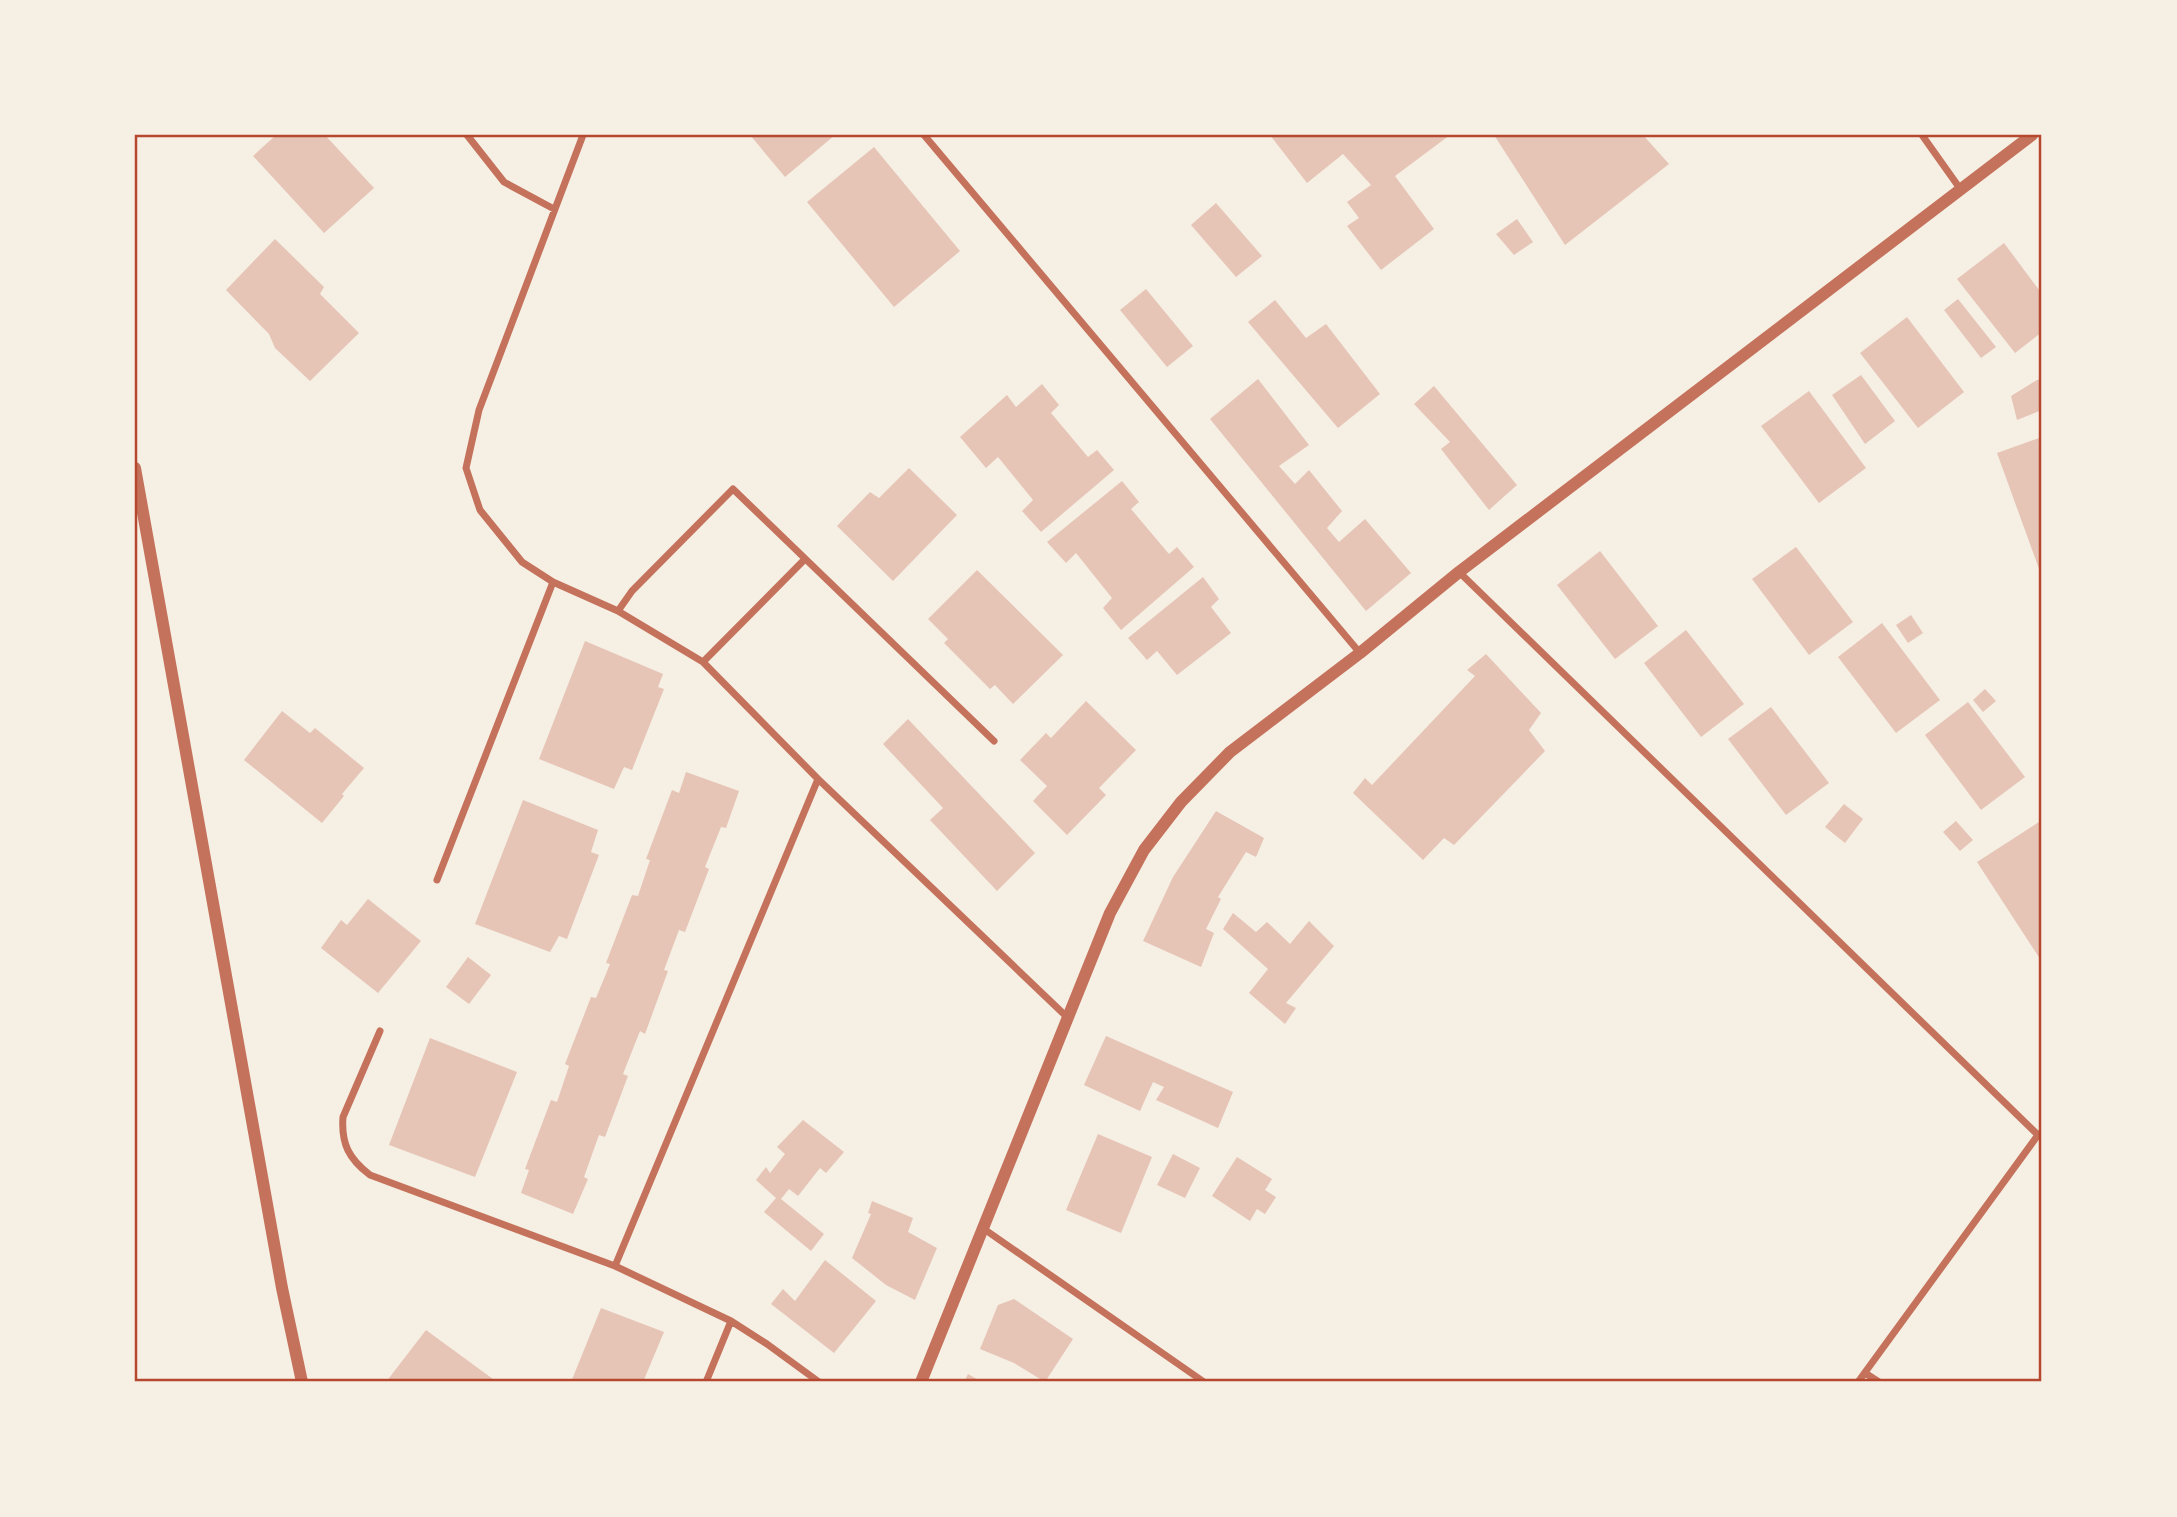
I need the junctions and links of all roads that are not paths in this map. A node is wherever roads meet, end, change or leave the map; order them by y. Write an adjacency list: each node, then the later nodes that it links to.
1 (467, 135): 7 (street)
2 (583, 135): 7 (street)
3 (923, 135): 13 (street)
4 (1922, 135): 6 (street)
5 (2032, 135): 6 (street)
6 (1961, 190): 10 (street)
7 (554, 209): 11 (street)
8 (135, 468): 25 (street)
9 (806, 559): 12 (street); 14 (street); 15 (street)
10 (1460, 572): 13 (street); 20 (street)
11 (553, 582): 12 (street); 17 (street)
12 (618, 611): 14 (street)
13 (1360, 653): 18 (street)
14 (703, 662): 16 (street)
15 (994, 741)
16 (818, 779): 18 (street); 22 (street)
17 (436, 880)
18 (1069, 1018): 21 (street)
19 (380, 1031): 22 (street)
20 (2040, 1134): 24 (street)
21 (984, 1229): 28 (street); 29 (street)
22 (615, 1266): 23 (street)
23 (731, 1321): 26 (street); 27 (street)
24 (1865, 1373): 30 (street); 31 (street)
25 (302, 1382)
26 (706, 1382)
27 (820, 1382)
28 (921, 1382)
29 (1204, 1382)
30 (1858, 1382)
31 (1879, 1382)

